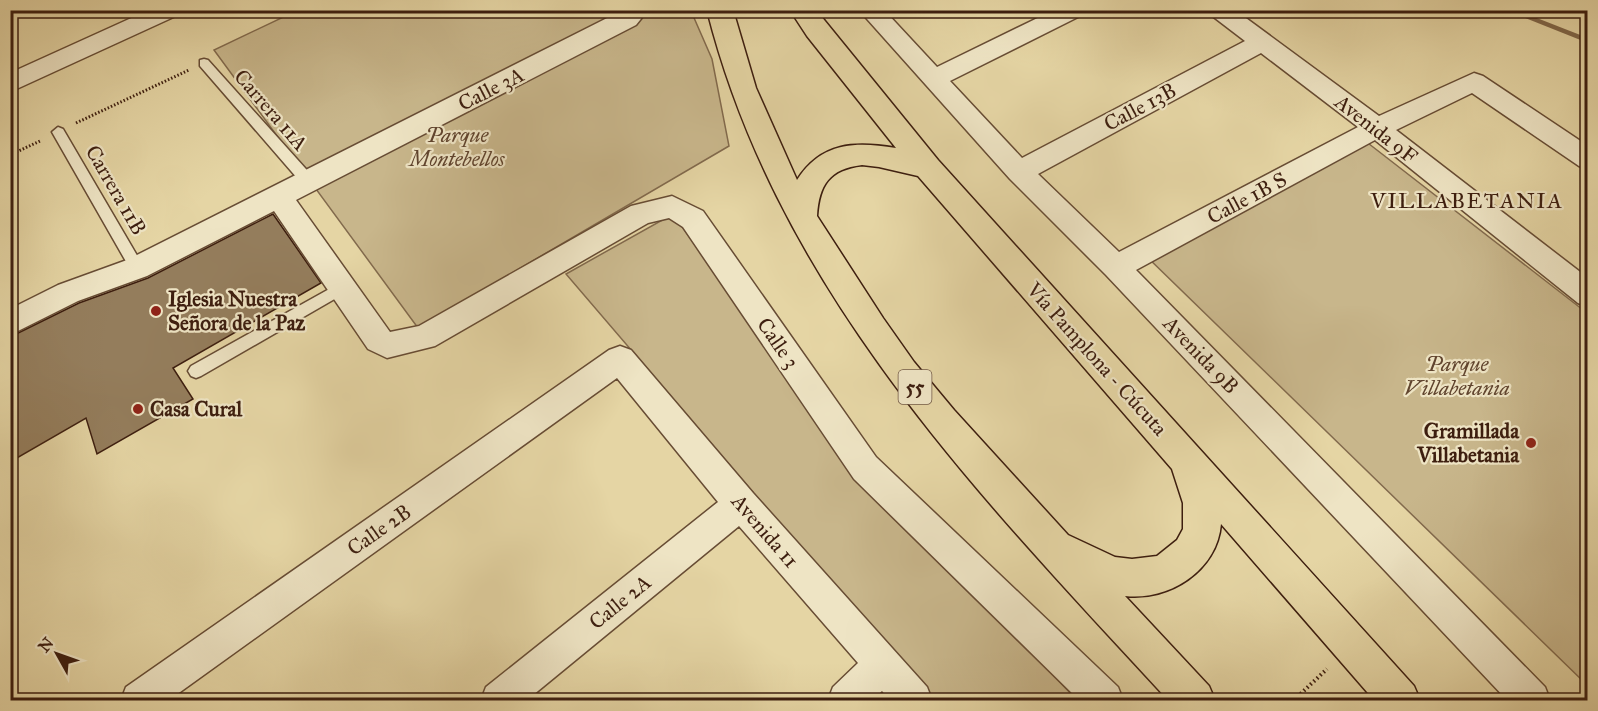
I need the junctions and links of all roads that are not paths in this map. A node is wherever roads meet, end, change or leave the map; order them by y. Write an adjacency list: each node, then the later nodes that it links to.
1 (170, 10): 11 (street)
2 (637, 10): 17 (street, Calle 3A)
3 (720, 10): 19 (highway, 55)
4 (802, 10): 15 (highway, Vía Pamplona - Cúcuta)
5 (870, 10): 10 (street, Avenida 9B)
6 (1074, 10): 10 (street)
7 (1219, 10): 8 (street, Avenida 9F)
8 (1262, 42): 12 (street, Avenida 9F); 16 (street, Calle 13B)
9 (204, 63): 17 (lane, Carrera 11A)
10 (933, 79): 16 (street, Avenida 9B)
11 (10, 83)
12 (1377, 128): 14 (street, Calle 1B S); 20 (street, Calle 1B S); 23 (street, Avenida 9F)
13 (58, 132): 21 (lane, Carrera 11B)
14 (1587, 159)
15 (928, 168): 19 (highway); 27 (highway, Vía Pamplona - Cúcuta)
16 (1019, 172): 20 (street, Avenida 9B)
17 (309, 182): 18 (street, Calle 3A)
18 (279, 197): 21 (street, Calle 3A); 22 (street)
19 (802, 219): 29 (highway, 55)
20 (1116, 267): 38 (street, Avenida 9B)
21 (137, 268): 24 (street, Calle 3A)
22 (340, 288): 26 (lane); 35 (street, Calle 3)
23 (1587, 295)
24 (10, 323)
25 (620, 359): 28 (street, Avenida 11); 31 (street, Calle 2B)
26 (196, 371)
27 (1179, 450): 29 (highway); 37 (highway, Vía Pamplona - Cúcuta)
28 (741, 504): 30 (street, Avenida 11); 32 (street, Calle 2A)
29 (1048, 541): 36 (highway, 55)
30 (882, 665): 33 (street); 34 (street, Avenida 11)
31 (138, 700)
32 (499, 700)
33 (846, 700)
34 (914, 700)
35 (1105, 700)
36 (1195, 700)
37 (1400, 700)
38 (1532, 700)

